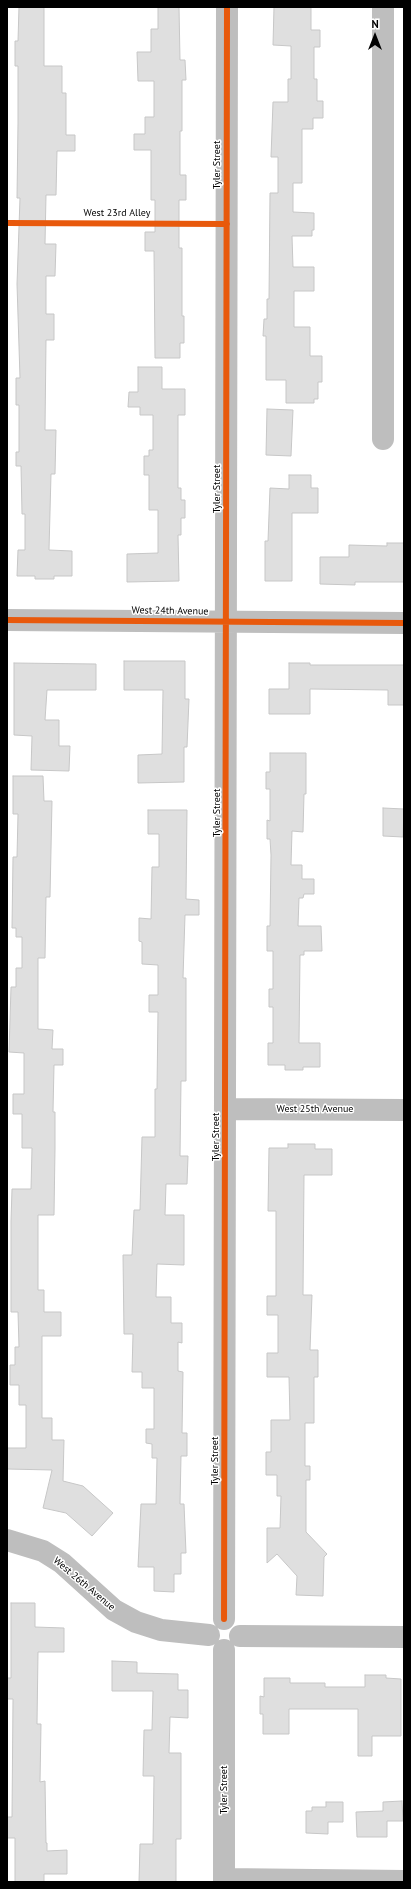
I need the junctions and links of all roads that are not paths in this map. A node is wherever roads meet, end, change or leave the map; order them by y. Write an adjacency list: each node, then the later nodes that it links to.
1 (227, 7): 5 (street, Tyler Street)
2 (383, 7): 3 (street)
3 (383, 439)
4 (7, 620): 5 (street, West 24th Avenue)
5 (227, 622): 6 (street, West 24th Avenue); 7 (street, Tyler Street)
6 (404, 623)
7 (226, 1108): 8 (street, West 25th Avenue); 10 (street, Tyler Street)
8 (404, 1110)
9 (7, 1540): 11 (street, West 26th Avenue)
10 (224, 1620): 11 (street); 12 (street)
11 (209, 1635): 14 (street)
12 (240, 1636): 13 (street); 14 (street)
13 (404, 1637)
14 (224, 1650): 15 (street, Tyler Street)
15 (224, 1881): 16 (street)
16 (404, 1881)

